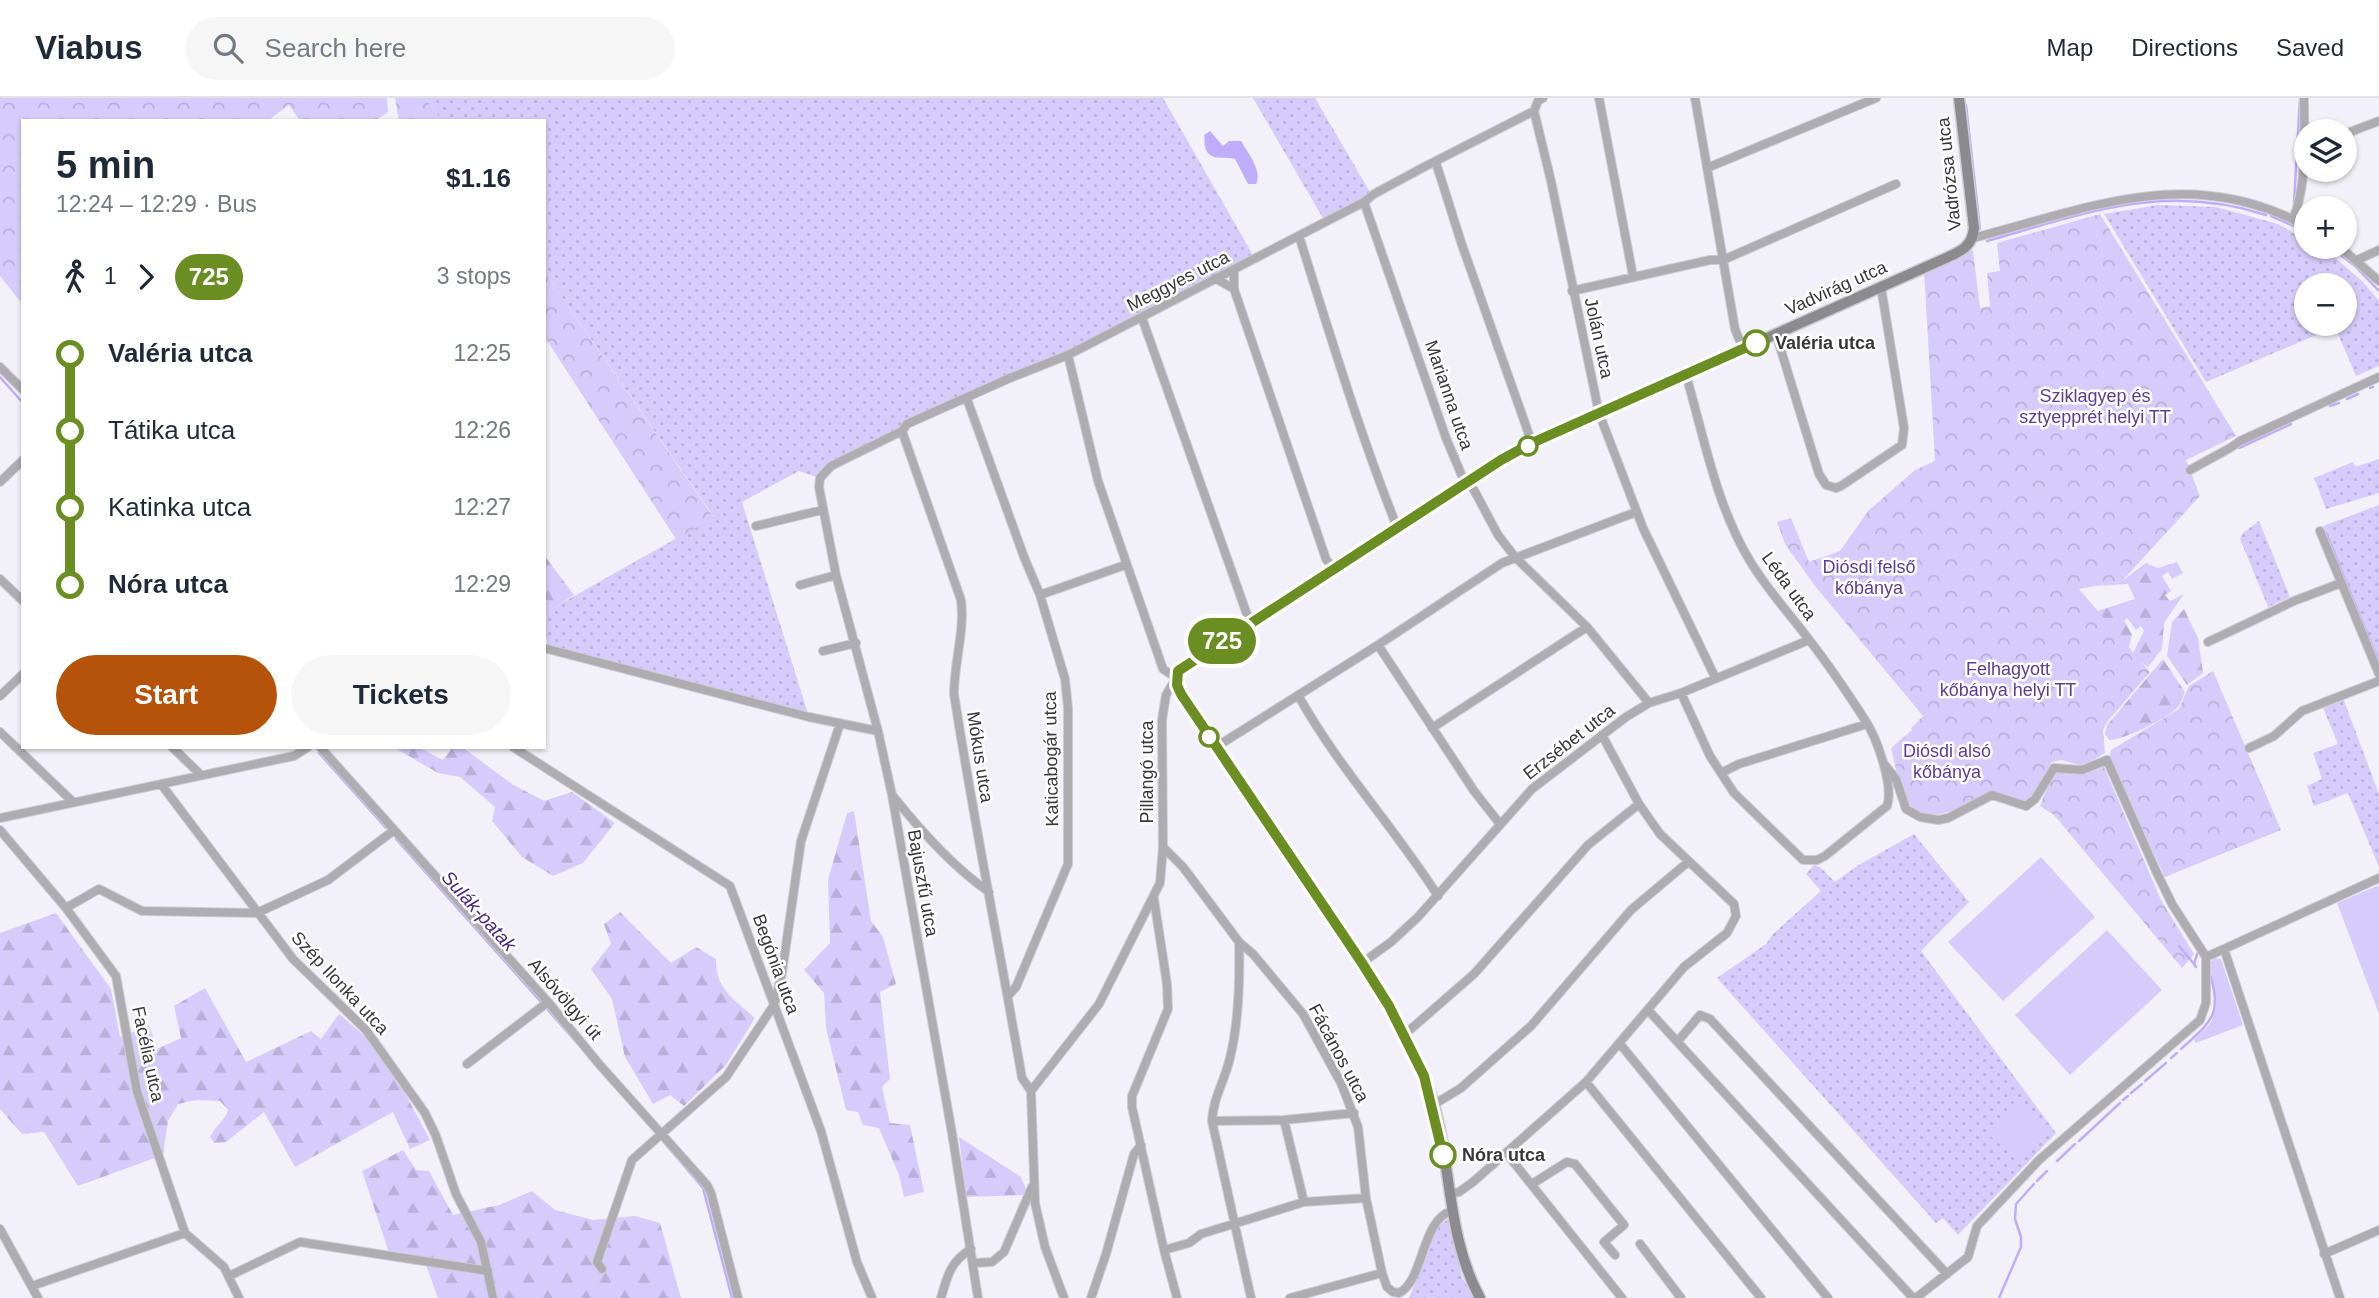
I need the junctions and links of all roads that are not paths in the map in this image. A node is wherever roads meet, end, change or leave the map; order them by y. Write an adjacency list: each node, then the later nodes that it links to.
1 (1543, 98): 7 (street, Meggyes utca)
2 (1599, 98): 23 (street)
3 (1695, 98): 12 (street)
4 (1876, 98): 12 (street)
5 (1959, 98): 18 (street, Vadrózsa utca)
6 (2304, 98): 8 (street)
7 (1534, 111): 11 (street, Meggyes utca); 28 (street, Jolán utca)
8 (2304, 119)
9 (2379, 121): 10 (street)
10 (2357, 129)
11 (1436, 163): 15 (street, Meggyes utca); 40 (street)
12 (1707, 168): 20 (street)
13 (2301, 182): 16 (street)
14 (1896, 184): 20 (street)
15 (1364, 202): 17 (street, Meggyes utca); 45 (street, Marianna utca)
16 (2293, 219): 18 (street)
17 (1299, 236): 22 (street, Meggyes utca); 49 (street)
18 (1971, 242): 26 (street, Vadvirág utca)
19 (2379, 250): 21 (street)
20 (1723, 260): 23 (street); 31 (street)
21 (2357, 260): 25 (street)
22 (1234, 269): 24 (street, Meggyes utca); 27 (street)
23 (1633, 276): 28 (street)
24 (1215, 278): 27 (street); 29 (street, Meggyes utca)
25 (2379, 281)
26 (1881, 287): 30 (street, Vadvirág utca); 30 (street)
27 (1234, 289): 53 (street)
28 (1572, 291): 38 (street, Jolán utca)
29 (1142, 318): 32 (street, Meggyes utca); 60 (street)
30 (1776, 334): 31 (street, Vadvirág utca)
31 (1743, 349): 34 (street, Vadvirág utca)
32 (1068, 355): 37 (street, Meggyes utca); 52 (street)
33 (0, 367): 36 (street)
34 (1686, 375): 38 (street, Vadvirág utca); 62 (street, Léda utca)
35 (2379, 377): 42 (street)
36 (21, 388)
37 (967, 399): 39 (street, Meggyes utca); 58 (street, Katicabogár utca)
38 (1599, 413): 40 (street, Vadvirág utca); 47 (street, Jolán utca)
39 (902, 431): 43 (street, Meggyes utca); 103 (street, Mókus utca)
40 (1532, 443): 45 (street, Vadvirág utca)
41 (21, 462): 44 (street)
42 (2190, 470)
43 (820, 478): 46 (street, Bajuszfű utca)
44 (0, 482)
45 (1467, 482): 49 (street, Vadvirág utca); 51 (street, Marianna utca)
46 (822, 510): 48 (street); 54 (street, Bajuszfű utca)
47 (1636, 512): 51 (street); 70 (street, Jolán utca)
48 (756, 526)
49 (1397, 527): 53 (street, Vadvirág utca)
50 (2320, 531): 56 (street)
51 (1515, 557): 61 (street, Marianna utca); 65 (street)
52 (1125, 565): 58 (street); 71 (street)
53 (1333, 568): 60 (street, Vadvirág utca)
54 (836, 575): 57 (street); 64 (street, Bajuszfű utca)
55 (0, 579): 59 (street)
56 (2341, 583): 63 (street); 68 (street)
57 (800, 586)
58 (1040, 595): 112 (street, Katicabogár utca)
59 (21, 599)
60 (1250, 623): 71 (street, Vadvirág utca)
61 (1587, 626): 76 (street, Marianna utca); 79 (street)
62 (1810, 640): 70 (street, Erzsébet utca); 78 (street, Léda utca)
63 (2208, 642)
64 (856, 643): 67 (street); 80 (street, Bajuszfű utca)
65 (1378, 645): 74 (street); 79 (street)
66 (546, 649): 77 (street)
67 (823, 651)
68 (2379, 674)
69 (21, 676): 75 (street)
70 (1715, 677): 73 (street, Erzsébet utca)
71 (1176, 678): 83 (street); 100 (street, Pillangó utca)
72 (2379, 681): 84 (street)
73 (1681, 693): 76 (street, Erzsébet utca); 90 (street)
74 (1298, 695): 83 (street); 104 (street)
75 (0, 696)
76 (1649, 703): 82 (street, Erzsébet utca)
77 (840, 724): 80 (street); 114 (street)
78 (1867, 724): 89 (street, Léda utca); 90 (street)
79 (1432, 728): 97 (street)
80 (878, 731): 93 (street, Bajuszfű utca)
81 (0, 732): 94 (street)
82 (1602, 735): 95 (street); 97 (street, Erzsébet utca)
83 (1216, 747): 111 (street)
84 (2249, 748)
85 (174, 749): 91 (street)
86 (305, 749): 91 (street)
87 (322, 749): 99 (street, Alsóvölgyi út)
88 (516, 749): 114 (street, Begónia utca)
89 (1884, 762): 90 (street, Léda utca); 110 (street)
90 (1721, 774)
91 (201, 775): 92 (street)
92 (161, 784): 94 (street); 107 (street, Szép Ilonka utca)
93 (892, 795): 103 (street); 141 (street, Bajuszfű utca)
94 (73, 802): 96 (street)
95 (1639, 804): 101 (street); 116 (street)
96 (0, 818)
97 (1500, 824): 104 (street, Erzsébet utca)
98 (0, 831): 106 (street, Facélia utca)
99 (393, 831): 107 (street); 113 (street, Alsóvölgyi út)
100 (1163, 847): 105 (street, Pillangó utca); 108 (street, Fácános utca)
101 (1688, 862): 115 (street); 122 (street)
102 (2379, 878): 109 (street)
103 (989, 892): 112 (street, Mókus utca)
104 (1438, 896): 111 (street, Erzsébet utca)
105 (1154, 899): 121 (street, Pillangó utca); 127 (street)
106 (66, 908): 107 (street); 138 (street, Facélia utca)
107 (257, 913): 147 (street, Szép Ilonka utca)
108 (1239, 942): 123 (street, Fácános utca); 125 (street)
109 (2224, 948): 110 (street); 143 (street)
110 (2206, 957): 149 (street)
111 (1362, 963): 116 (street)
112 (1008, 996): 121 (street, Mókus utca)
113 (548, 1002): 119 (street); 126 (street, Alsóvölgyi út)
114 (774, 1005): 126 (street); 157 (street, Begónia utca)
115 (1648, 1010): 117 (street); 118 (street)
116 (1404, 1035): 122 (street)
117 (1678, 1041): 149 (street); 170 (street)
118 (1620, 1044): 120 (street); 169 (street)
119 (467, 1064)
120 (1586, 1082): 128 (street); 168 (street)
121 (1031, 1091): 129 (street, Mókus utca)
122 (1433, 1105): 131 (street)
123 (1354, 1113): 124 (street); 132 (street, Fácános utca)
124 (1284, 1120): 125 (street); 133 (street)
125 (1212, 1121): 135 (street)
126 (662, 1133): 146 (street); 156 (street, Alsóvölgyi út)
127 (1141, 1145): 142 (street); 161 (street)
128 (1507, 1154): 130 (street); 131 (street)
129 (1034, 1184): 145 (street); 160 (street, Mókus utca)
130 (1532, 1184): 144 (street); 166 (street)
131 (1449, 1194): 134 (street)
132 (1366, 1198): 133 (street); 148 (street, Fácános utca)
133 (1304, 1202): 135 (street)
134 (1451, 1211): 152 (street, Fácános utca); 165 (street)
135 (1235, 1223): 142 (street); 163 (street)
136 (0, 1229): 139 (street)
137 (2379, 1230): 143 (street)
138 (185, 1233): 150 (street, Facélia utca); 151 (street)
139 (3, 1242): 151 (street)
140 (1640, 1244): 167 (street)
141 (971, 1249): 145 (street, Bajuszfű utca); 158 (street)
142 (1164, 1251): 162 (street)
143 (2324, 1254): 171 (street)
144 (1615, 1255)
145 (974, 1263): 159 (street, Bajuszfű utca)
146 (603, 1269)
147 (488, 1271): 150 (street); 155 (street, Szép Ilonka utca)
148 (1382, 1273): 152 (street, Fácános utca); 164 (street)
149 (1947, 1274): 170 (street)
150 (229, 1276): 154 (street, Facélia utca)
151 (32, 1286): 153 (street)
152 (1399, 1296)
153 (38, 1298)
154 (239, 1298)
155 (494, 1298)
156 (738, 1298)
157 (872, 1298)
158 (941, 1298)
159 (978, 1298)
160 (1065, 1298)
161 (1091, 1298)
162 (1177, 1298)
163 (1251, 1298)
164 (1290, 1298)
165 (1480, 1298)
166 (1622, 1298)
167 (1681, 1298)
168 (1761, 1298)
169 (1828, 1298)
170 (1914, 1298)
171 (2340, 1298)

